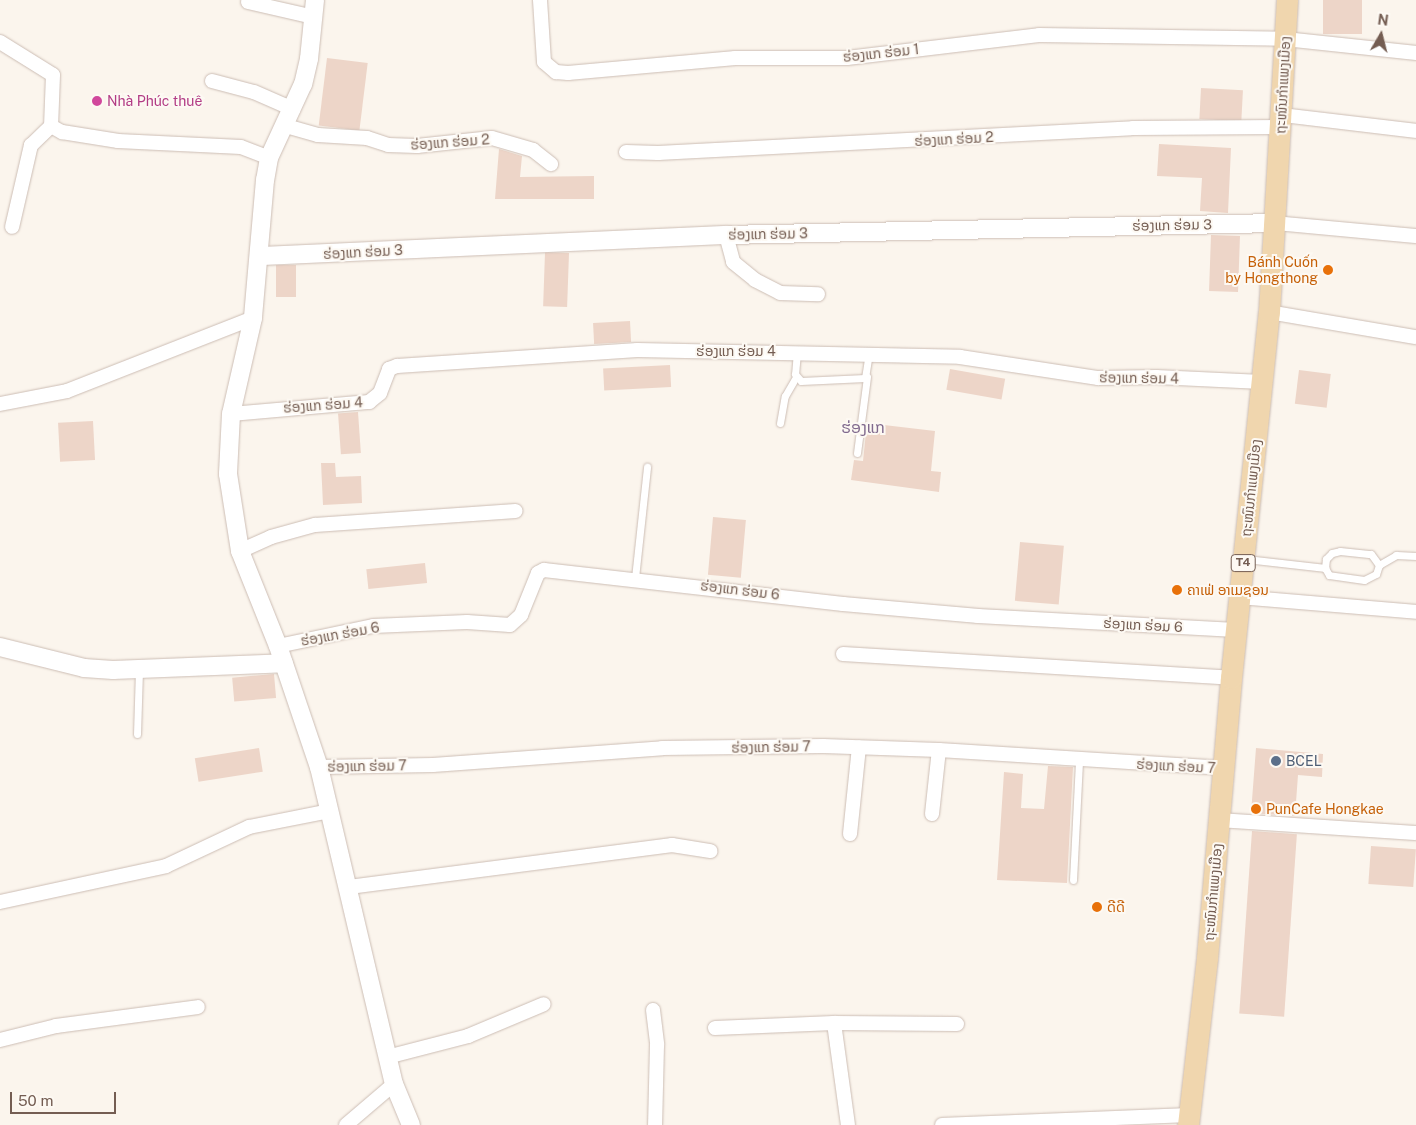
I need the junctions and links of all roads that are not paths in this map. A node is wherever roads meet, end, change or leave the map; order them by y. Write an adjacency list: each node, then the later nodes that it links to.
1 (540, 0): 5 (street, ຮ່ອງແກ ຮ່ອມ 1)
2 (1287, 0): 5 (main road, ຖະໜົນກຳແພງເມືອງ / T4)
3 (248, 2): 4 (street)
4 (314, 8): 9 (street)
5 (1285, 39): 7 (street, ຮ່ອງແກ ຮ່ອມ 1); 10 (main road, ຖະໜົນກຳແພງເມືອງ / T4)
6 (0, 42): 11 (street)
7 (1416, 53)
8 (212, 81): 9 (street)
9 (293, 108): 12 (street)
10 (1281, 121): 13 (street, ຮ່ອງແກ ຮ່ອມ 2); 14 (street, ຮ່ອງແກ ຮ່ອມ 2); 17 (main road, ຖະໜົນກຳແພງເມືອງ / T4)
11 (50, 126): 15 (street); 18 (street)
12 (286, 126): 15 (street); 16 (street, ຮ່ອງແກ ຮ່ອມ 2)
13 (1416, 131)
14 (626, 152)
15 (269, 158): 21 (street)
16 (551, 164)
17 (1275, 223): 19 (street, ຮ່ອງແກ ຮ່ອມ 3); 20 (street); 23 (main road, ຖະໜົນກຳແພງເມືອງ / T4)
18 (12, 227)
19 (726, 235): 21 (street, ຮ່ອງແກ ຮ່ອມ 3); 22 (street)
20 (1416, 236)
21 (260, 256): 24 (street)
22 (818, 294)
23 (1268, 312): 25 (street); 30 (main road, ຖະໜົນກຳແພງເມືອງ / T4)
24 (253, 318): 31 (street); 32 (street)
25 (1416, 337)
26 (797, 351): 27 (street, ຮ່ອງແກ ຮ່ອມ 4); 28 (lane); 32 (street, ຮ່ອງແກ ຮ່ອມ 4)
27 (868, 353): 29 (lane); 30 (street, ຮ່ອງແກ ຮ່ອມ 4)
28 (796, 377): 29 (lane); 33 (lane)
29 (867, 377): 34 (lane)
30 (1262, 382): 39 (main road, ຖະໜົນກຳແພງເມືອງ / T4)
31 (0, 404)
32 (231, 414): 37 (street)
33 (780, 423)
34 (857, 453)
35 (647, 468): 42 (lane)
36 (516, 511): 37 (street)
37 (240, 552): 46 (street)
38 (1416, 556): 40 (lane)
39 (1243, 559): 41 (lane); 43 (main road, ຖະໜົນກຳແພງເມືອງ / T4)
40 (1379, 565): 41 (lane); 41 (lane)
41 (1325, 568)
42 (635, 578): 45 (street, ຮ່ອງແກ ຮ່ອມ 6); 46 (street, ຮ່ອງແກ ຮ່ອມ 6)
43 (1239, 598): 44 (street); 45 (main road, ຖະໜົນກຳແພງເມືອງ / T4)
44 (1416, 612)
45 (1236, 630): 51 (main road, ຖະໜົນກຳແພງເມືອງ / T4)
46 (278, 646): 49 (street)
47 (0, 647): 50 (street)
48 (843, 654): 51 (street)
49 (284, 663): 50 (street); 56 (street)
50 (139, 671): 52 (lane)
51 (1231, 678): 57 (main road, ຖະໜົນກຳແພງເມືອງ / T4)
52 (137, 734)
53 (859, 748): 54 (street, ຮ່ອງແກ ຮ່ອມ 7); 56 (street, ຮ່ອງແກ ຮ່ອມ 7); 62 (street)
54 (939, 750): 55 (street, ຮ່ອງແກ ຮ່ອມ 7); 59 (street)
55 (1079, 761): 57 (street, ຮ່ອງແກ ຮ່ອມ 7); 64 (lane)
56 (319, 767): 58 (street)
57 (1224, 768): 60 (main road, ຖະໜົນກຳແພງເມືອງ / T4)
58 (330, 811): 65 (street); 66 (street)
59 (932, 814)
60 (1218, 820): 61 (street); 76 (main road, ຖະໜົນກຳແພງເມືອງ / T4)
61 (1416, 833)
62 (850, 834)
63 (711, 851): 65 (street)
64 (1073, 880)
65 (348, 887): 74 (street)
66 (0, 902)
67 (544, 1004): 74 (street)
68 (198, 1008): 73 (street)
69 (652, 1010): 79 (street)
70 (834, 1023): 71 (street); 72 (street); 80 (street)
71 (957, 1024)
72 (715, 1028)
73 (0, 1040)
74 (387, 1057): 75 (street)
75 (394, 1084): 77 (street); 78 (street)
76 (1188, 1120): 81 (street)
77 (346, 1125)
78 (411, 1125)
79 (655, 1125)
80 (848, 1125)
81 (942, 1125)

